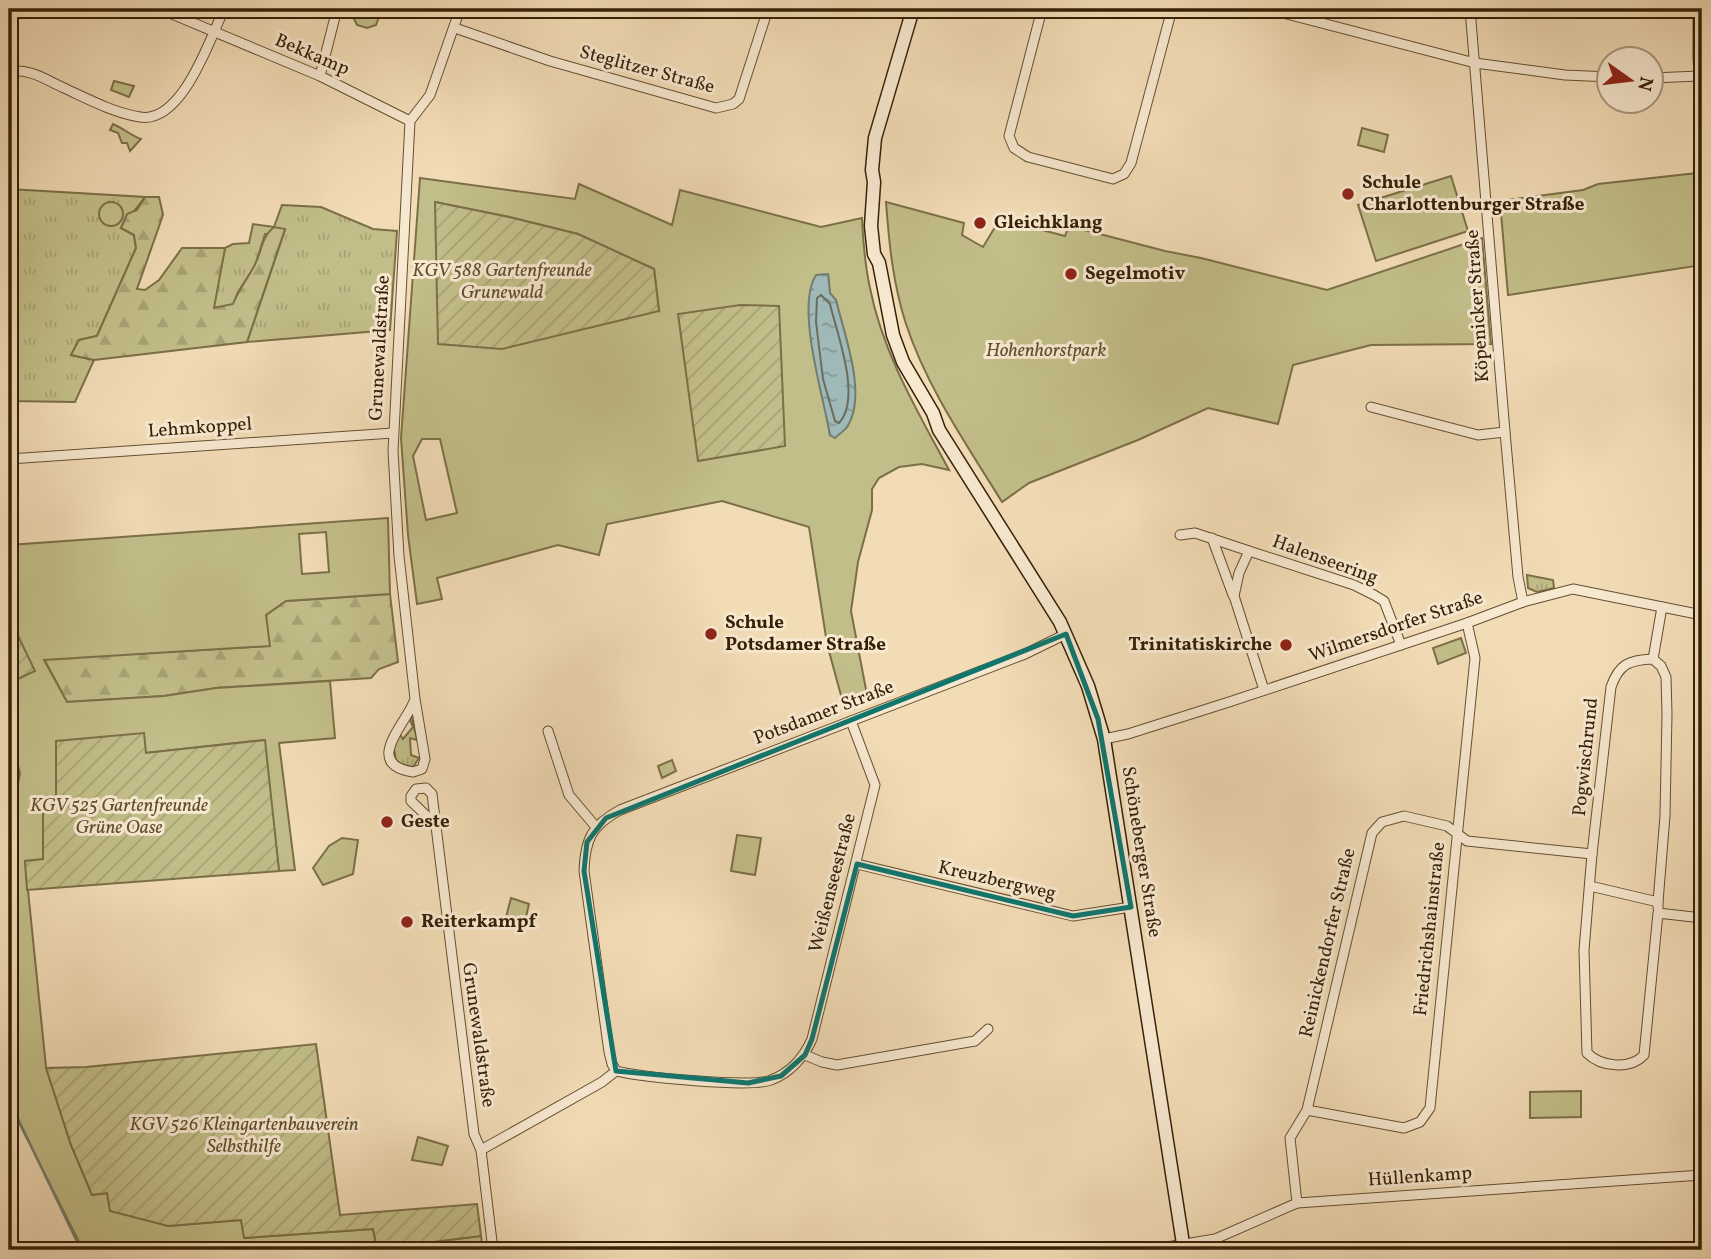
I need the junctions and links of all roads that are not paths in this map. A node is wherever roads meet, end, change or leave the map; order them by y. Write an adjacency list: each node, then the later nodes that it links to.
1 (160, 9): 13 (street, Bekkamp)
2 (224, 9): 13 (street)
3 (337, 9): 16 (street)
4 (460, 9): 12 (street)
5 (768, 9): 12 (street, Steglitzer Straße)
6 (913, 9): 34 (street, Schöneberger Straße)
7 (1042, 9): 8 (street)
8 (1172, 9)
9 (1268, 9): 14 (street)
10 (1470, 9): 14 (street, Köpenicker Straße)
11 (1698, 9): 18 (street)
12 (455, 28): 21 (street)
13 (213, 32): 15 (street); 16 (street, Bekkamp)
14 (1475, 63): 17 (street); 23 (street, Köpenicker Straße)
15 (9, 71)
16 (320, 76): 21 (street, Bekkamp)
17 (1596, 76)
18 (1699, 76): 19 (street); 20 (street)
19 (1666, 77)
20 (1702, 105)
21 (410, 121): 24 (street, Grunewaldstraße)
22 (1371, 407): 23 (street)
23 (1505, 432): 30 (street, Köpenicker Straße)
24 (393, 433): 25 (street, Lehmkoppel); 38 (street, Grunewaldstraße)
25 (9, 458)
26 (1180, 535): 27 (street, Halenseering)
27 (1212, 538): 28 (street, Halenseering); 29 (street)
28 (1249, 551): 29 (street, Halenseering); 35 (street, Halenseering)
29 (1234, 596): 37 (street)
30 (1523, 602): 31 (street, Wilmersdorfer Straße); 33 (street, Wilmersdorfer Straße)
31 (1662, 607): 32 (street, Wilmersdorfer Straße); 36 (street)
32 (1702, 614)
33 (1467, 623): 35 (street, Wilmersdorfer Straße); 44 (street, Friedrichshainstraße)
34 (1066, 634): 39 (street, Potsdamer Straße); 41 (street, Schöneberger Straße)
35 (1401, 645): 37 (street, Wilmersdorfer Straße)
36 (1653, 659): 45 (street, Pogwischrund); 48 (street, Pogwischrund)
37 (1264, 690): 41 (street, Wilmersdorfer Straße)
38 (415, 699): 38 (street, Grunewaldstraße)
39 (851, 721): 43 (street, Potsdamer Straße); 46 (street, Weißenseestraße)
40 (548, 731): 43 (street)
41 (1104, 739): 49 (street, Schöneberger Straße)
42 (434, 823): 56 (street, Grunewaldstraße)
43 (596, 827): 54 (street)
44 (1458, 832): 45 (street, Reinickendorfer Straße); 55 (street, Reinickendorfer Straße); 55 (street, Friedrichshainstraße)
45 (1592, 854): 47 (street, Pogwischrund)
46 (857, 864): 49 (street, Kreuzbergweg); 53 (street, Weißenseestraße)
47 (1590, 886): 48 (street); 50 (street, Pogwischrund)
48 (1658, 902): 50 (street, Pogwischrund)
49 (1131, 907): 59 (street, Schöneberger Straße)
50 (1658, 913): 51 (street)
51 (1702, 918)
52 (988, 1029): 53 (street)
53 (805, 1055): 54 (street)
54 (616, 1070): 56 (street)
55 (1307, 1110): 58 (street, Reinickendorfer Straße)
56 (481, 1150): 60 (street, Grunewaldstraße)
57 (1702, 1175): 58 (street, Hüllenkamp)
58 (1297, 1203): 59 (street, Hüllenkamp)
59 (1184, 1247): 61 (street, Hüllenkamp)
60 (493, 1250)
61 (1149, 1250)

